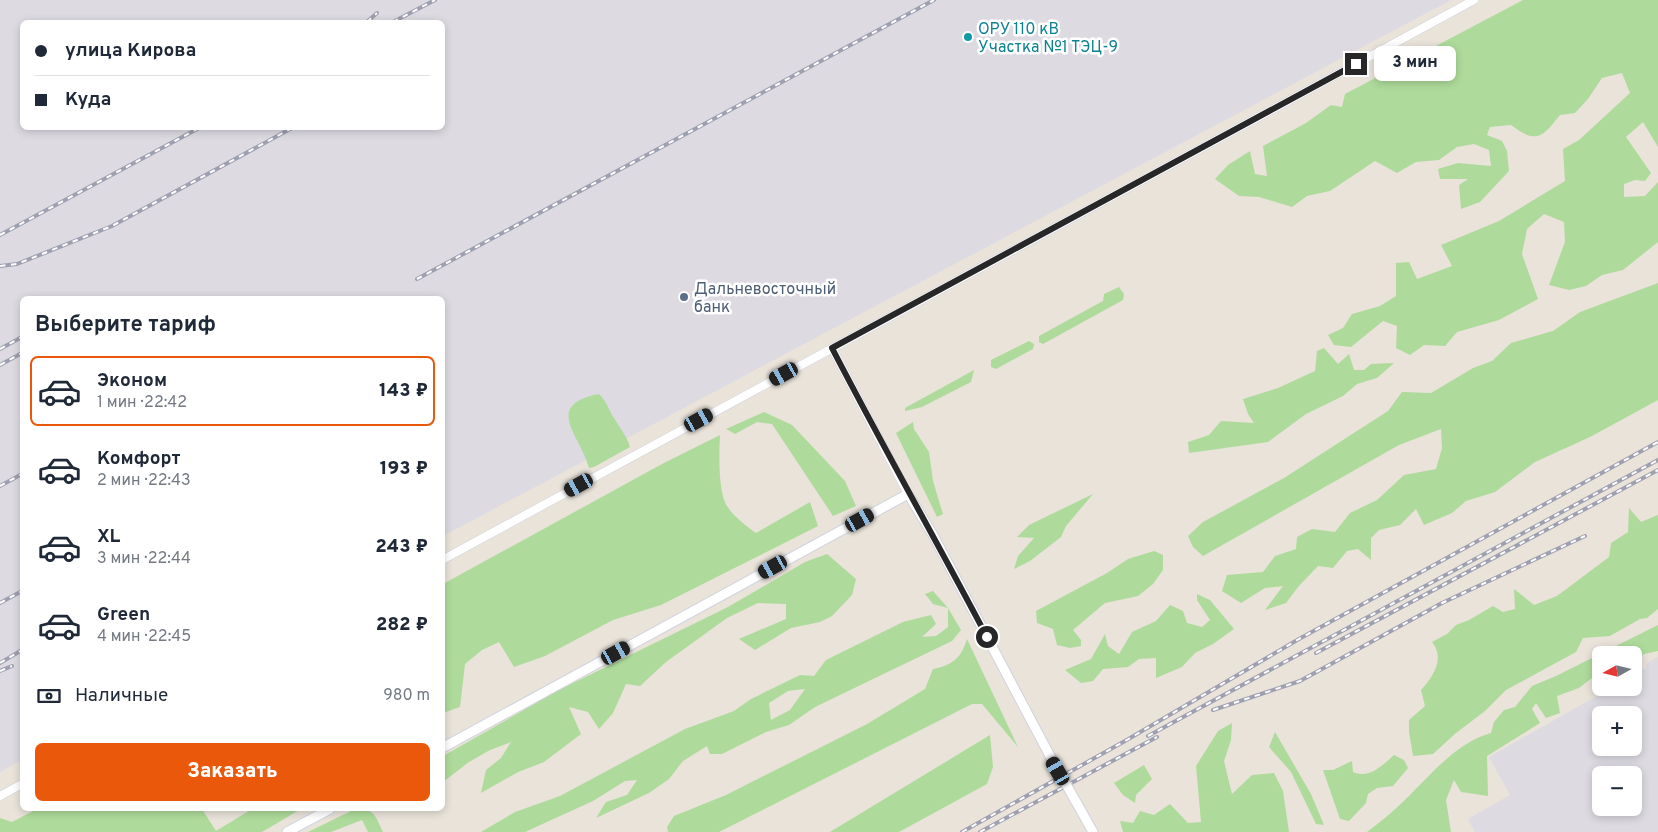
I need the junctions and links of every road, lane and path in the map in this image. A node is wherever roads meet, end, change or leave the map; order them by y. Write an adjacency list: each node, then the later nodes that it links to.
1 (1474, 0): 2 (street)
2 (832, 348): 3 (street); 4 (street)
3 (908, 494): 5 (street); 10 (street, bridge)
4 (445, 558)
5 (445, 746)
6 (20, 785): 7 (street)
7 (0, 796)
8 (326, 811): 9 (street)
9 (287, 832)
10 (1092, 832)

